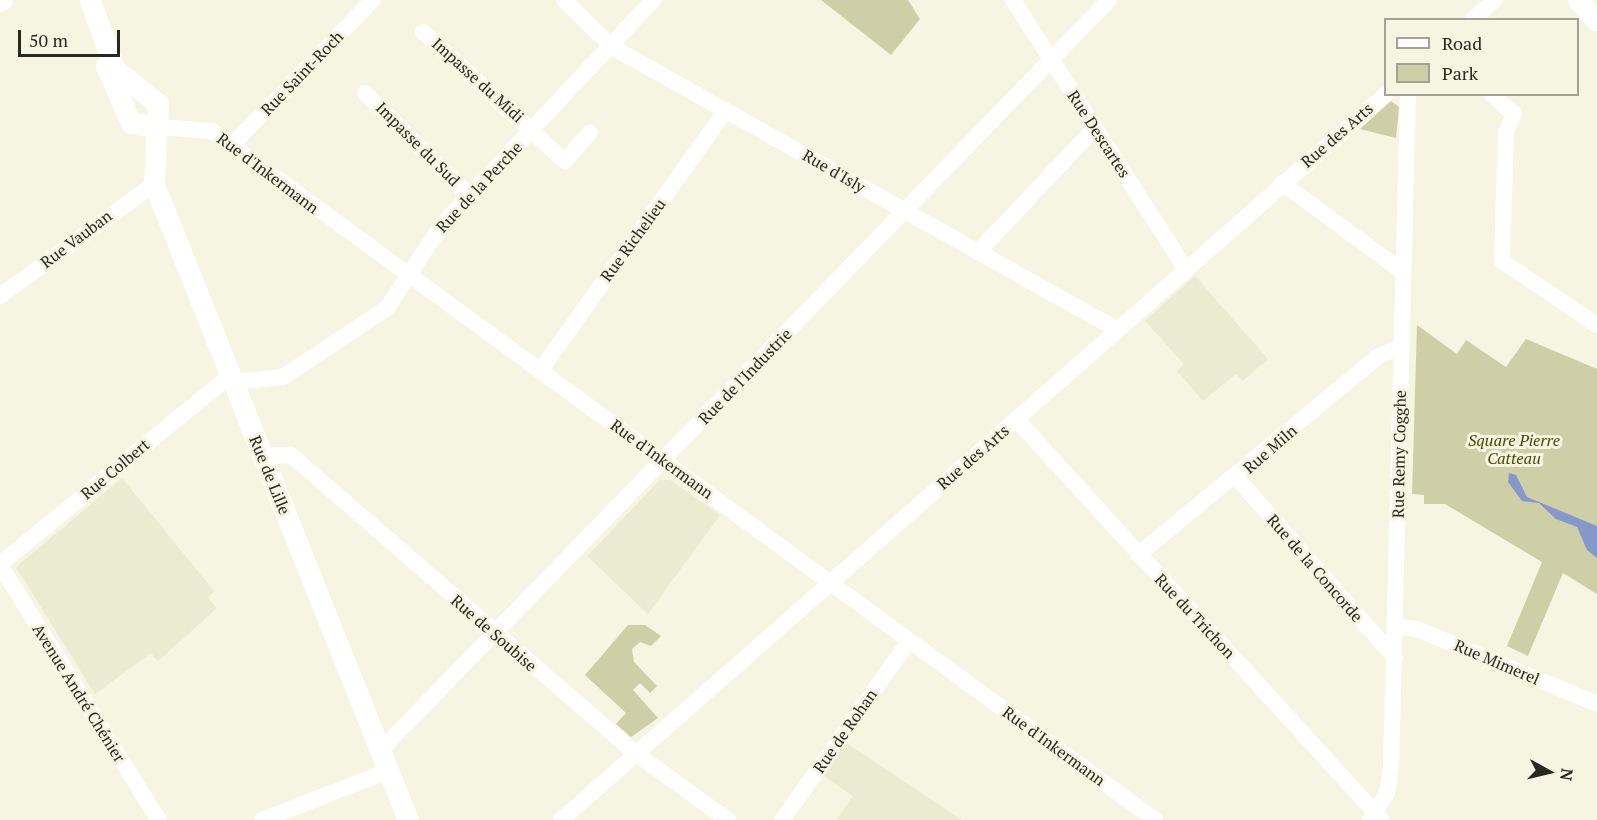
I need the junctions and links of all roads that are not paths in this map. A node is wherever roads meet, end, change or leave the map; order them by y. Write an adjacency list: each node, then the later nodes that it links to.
1 (75, 0): 20 (street)
2 (90, 0): 20 (street, Rue de Lille)
3 (373, 0): 24 (street, Rue Saint-Roch)
4 (564, 0): 13 (street, Rue d'Isly)
5 (653, 0): 13 (street, Rue de la Perche)
6 (1013, 0): 14 (street, Rue Descartes)
7 (1109, 0): 14 (street, Rue de l'Industrie)
8 (1494, 0): 10 (street)
9 (1578, 0): 11 (street)
10 (1474, 18)
11 (1597, 21)
12 (423, 32): 22 (street, Impasse du Midi)
13 (612, 47): 19 (street, Rue d'Isly); 22 (street, Rue de la Perche)
14 (1051, 60): 21 (street, Rue Descartes); 28 (street, Rue de l'Industrie)
15 (365, 93): 27 (street, Impasse du Sud)
16 (1384, 96): 25 (street, Rue des Arts)
17 (1408, 96): 31 (street, Rue Remy Cogghe)
18 (1493, 96): 34 (street)
19 (726, 110): 28 (street, Rue d'Isly); 37 (street, Rue Richelieu)
20 (158, 127): 24 (street, Rue d'Inkermann); 26 (street, Rue de Lille)
21 (1095, 128): 29 (street); 30 (street, Rue Descartes)
22 (532, 129): 23 (street, Impasse du Midi); 27 (street, Rue de la Perche)
23 (590, 132)
24 (231, 146): 32 (street, Rue d'Inkermann)
25 (1282, 183): 30 (street, Rue des Arts); 31 (street)
26 (154, 184): 33 (street, Rue Vauban); 38 (street, Rue de Lille)
27 (470, 196): 32 (street, Rue de la Perche)
28 (904, 211): 29 (street, Rue d'Isly); 41 (street, Rue de l'Industrie)
29 (978, 252): 35 (street, Rue d'Isly)
30 (1186, 269): 35 (street, Rue des Arts)
31 (1403, 272): 36 (street, Rue Remy Cogghe)
32 (409, 277): 37 (street, Rue d'Inkermann); 38 (street, Rue de la Perche)
33 (0, 296)
34 (1597, 325)
35 (1116, 329): 39 (street, Rue des Arts)
36 (1402, 346): 42 (street, Rue Miln); 46 (street, Rue Remy Cogghe)
37 (540, 370): 41 (street, Rue d'Inkermann)
38 (232, 379): 40 (street, Rue de Lille); 44 (street, Rue Colbert)
39 (1016, 419): 43 (street, Rue du Trichon); 45 (street, Rue des Arts)
40 (262, 456): 47 (street, Rue de Soubise); 51 (street, Rue de Lille)
41 (663, 460): 45 (street, Rue d'Inkermann); 47 (street, Rue de l'Industrie)
42 (1236, 477): 43 (street, Rue Miln); 49 (street, Rue de la Concorde)
43 (1138, 555): 54 (street, Rue du Trichon)
44 (0, 565): 55 (street, Avenue André Chénier)
45 (830, 581): 48 (street, Rue d'Inkermann); 52 (street, Rue des Arts)
46 (1395, 626): 49 (street, Rue Remy Cogghe); 50 (street, Rue Mimerel)
47 (495, 634): 51 (street, Rue de l'Industrie); 52 (street, Rue de Soubise)
48 (909, 641): 60 (street, Rue de Rohan); 61 (street, Rue d'Inkermann)
49 (1395, 658): 54 (street, Rue Remy Cogghe)
50 (1597, 704)
51 (380, 751): 53 (street, Rue de Lille)
52 (635, 753): 58 (street, Rue des Arts); 59 (street, Rue de Soubise)
53 (388, 771): 56 (street); 57 (street, Rue de Lille)
54 (1376, 817)
55 (159, 820)
56 (262, 820)
57 (408, 820)
58 (561, 820)
59 (728, 820)
60 (782, 820)
61 (1155, 820)

